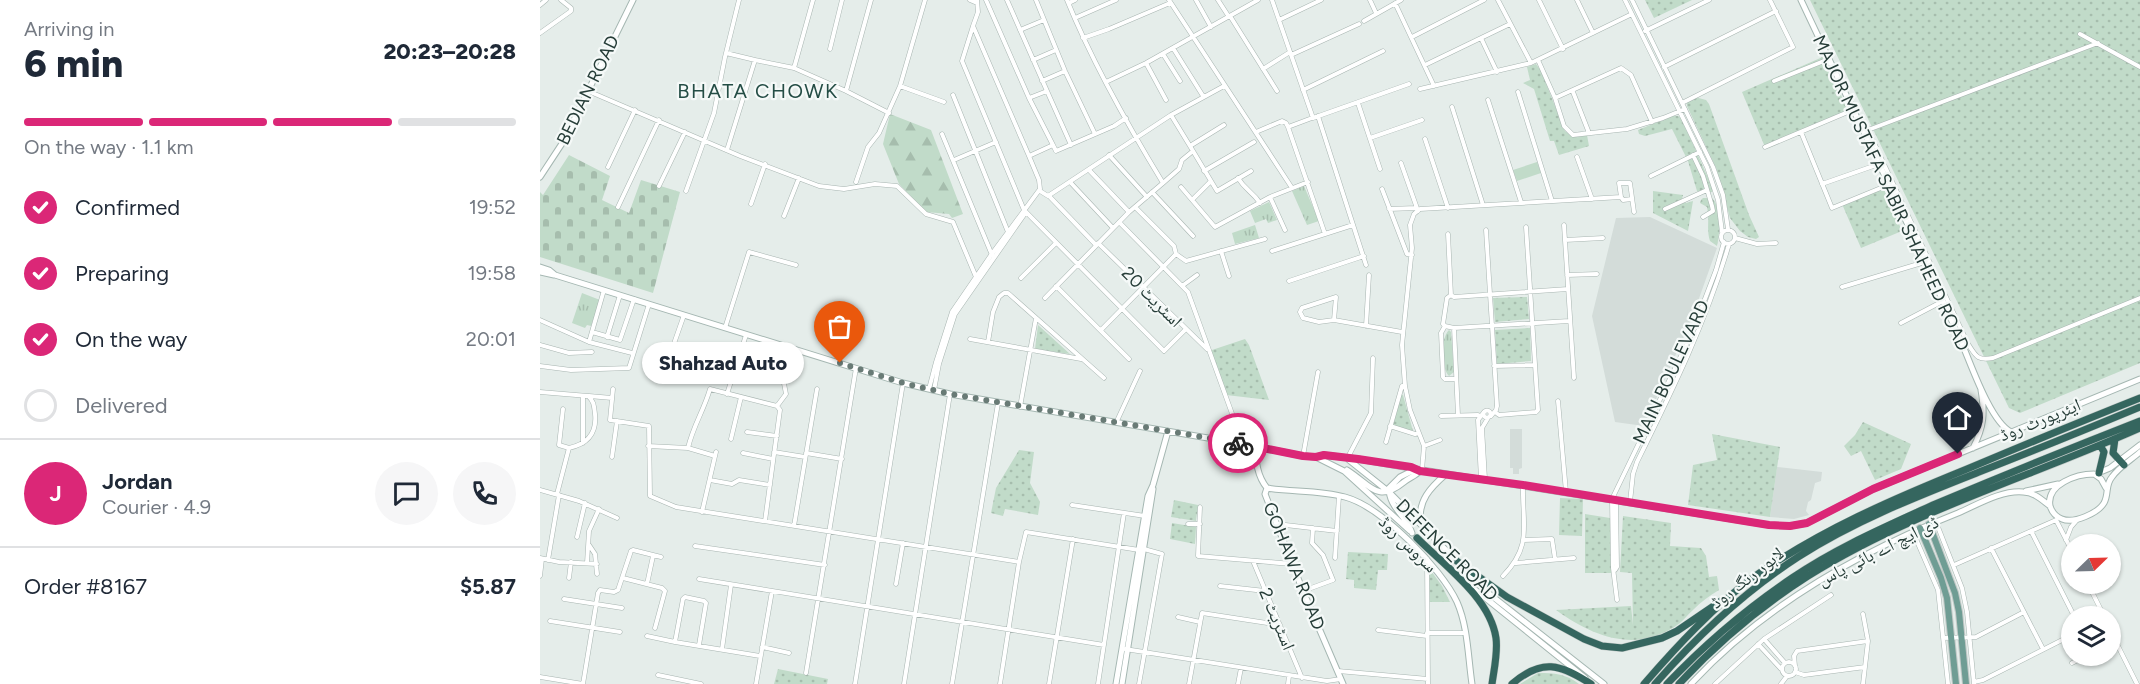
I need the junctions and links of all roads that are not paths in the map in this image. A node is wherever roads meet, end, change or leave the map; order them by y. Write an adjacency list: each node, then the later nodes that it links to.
1 (546, 0): 35 (street)
2 (561, 0): 50 (street)
3 (633, 0): 91 (main road, BEDIAN ROAD)
4 (740, 0): 64 (street)
5 (813, 0): 76 (street)
6 (842, 0): 60 (street)
7 (871, 0): 92 (street)
8 (925, 0): 85 (street)
9 (970, 0): 33 (street)
10 (986, 0): 98 (street)
11 (1007, 0): 48 (street)
12 (1036, 0): 41 (street)
13 (1075, 0): 31 (street)
14 (1116, 0): 40 (street)
15 (1196, 0): 47 (street)
16 (1218, 0): 39 (street)
17 (1258, 0): 39 (street)
18 (1272, 0): 42 (street)
19 (1321, 0): 42 (street)
20 (1370, 0): 37 (street)
21 (1401, 0): 34 (street)
22 (1484, 0): 54 (street)
23 (1498, 0): 45 (street)
24 (1539, 0): 61 (street)
25 (1577, 0): 51 (street)
26 (1625, 0): 38 (street)
27 (1632, 0): 49 (street)
28 (1709, 0): 49 (street)
29 (1770, 0): 36 (street)
30 (1801, 0): 67 (main road, MAJOR MUSTAFA SABIR SHAHEED ROAD)
31 (1068, 1): 40 (street)
32 (1169, 1): 55 (street); 56 (street)
33 (977, 2): 46 (street)
34 (1395, 3): 37 (street); 54 (street)
35 (540, 5)
36 (1776, 11): 74 (street); 104 (street)
37 (1376, 13): 43 (street)
38 (1632, 14): 51 (street); 52 (street)
39 (1230, 16): 47 (street); 77 (street)
40 (1075, 18): 55 (street)
41 (1044, 20): 48 (street); 62 (street)
42 (1279, 20): 65 (street)
43 (1364, 21)
44 (1359, 24): 65 (street)
45 (1510, 24): 57 (street); 72 (street)
46 (973, 27): 130 (street); 142 (street)
47 (1211, 27): 56 (street)
48 (1020, 30): 69 (street)
49 (1647, 30): 52 (street); 74 (street)
50 (540, 33)
51 (1593, 33): 61 (street)
52 (1641, 33): 108 (street)
53 (2080, 34): 58 (street)
54 (1412, 37): 73 (street)
55 (1083, 38): 83 (street)
56 (1192, 38): 59 (street); 86 (street)
57 (1481, 38): 73 (street); 79 (street)
58 (2098, 43): 75 (street); 251 (street)
59 (1173, 48): 66 (street); 97 (street)
60 (830, 49)
61 (1563, 49): 70 (street)
62 (1056, 50): 69 (street); 78 (street)
63 (1383, 51): 90 (street)
64 (726, 53): 68 (street); 129 (street)
65 (1291, 53): 77 (street); 90 (street)
66 (1163, 54): 71 (street); 81 (street)
67 (1829, 59): 82 (street); 109 (main road, MAJOR MUSTAFA SABIR SHAHEED ROAD)
68 (755, 60): 76 (street); 136 (street)
69 (1033, 60): 80 (street)
70 (1538, 60): 72 (street); 99 (street)
71 (1146, 63): 83 (street); 100 (street)
72 (1531, 63): 79 (street)
73 (1425, 65): 87 (street)
74 (1664, 66): 104 (street)
75 (2140, 67)
76 (794, 68): 92 (street)
77 (1263, 69): 89 (street)
78 (1065, 71): 80 (street); 125 (street)
79 (1497, 72): 87 (street)
80 (1042, 81): 93 (street)
81 (1180, 81)
82 (1774, 81)
83 (1106, 82): 113 (street)
84 (1409, 84): 103 (street)
85 (900, 86): 102 (street); 110 (street)
86 (1224, 86): 97 (street); 121 (street)
87 (1434, 86): 88 (street)
88 (1420, 89)
89 (1277, 90)
90 (1303, 90): 114 (street)
91 (588, 91): 107 (street); 154 (main road, BEDIAN ROAD)
92 (846, 91): 110 (street)
93 (1047, 91): 98 (street); 132 (street)
94 (1518, 92): 181 (street)
95 (1573, 92): 99 (street); 117 (street); 123 (street)
96 (953, 95): 137 (street)
97 (1203, 96): 111 (street)
98 (1029, 98): 133 (street)
99 (1555, 98): 123 (street)
100 (1166, 100)
101 (1488, 100): 182 (street)
102 (944, 102)
103 (1358, 103): 112 (street); 127 (street)
104 (1682, 103): 106 (street)
105 (1452, 107): 185 (street)
106 (1685, 109): 108 (street); 172 (street)
107 (635, 110): 115 (street); 148 (street)
108 (1680, 111): 117 (street); 139 (street)
109 (1854, 112): 122 (street); 147 (main road, MAJOR MUSTAFA SABIR SHAHEED ROAD)
110 (889, 113): 158 (street)
111 (1171, 115): 126 (street); 134 (street)
112 (1318, 116): 114 (street); 198 (street)
113 (1126, 118): 125 (street); 126 (street)
114 (1313, 118): 119 (street)
115 (658, 120): 120 (street); 186 (street)
116 (1422, 120): 127 (street)
117 (1652, 122): 123 (street)
118 (1224, 125): 134 (street)
119 (1288, 127): 121 (street); 160 (street)
120 (685, 132): 129 (street); 164 (street)
121 (1256, 132): 166 (street)
122 (1801, 132): 135 (street); 162 (street)
123 (1589, 133)
124 (942, 134): 144 (street)
125 (1095, 134): 132 (street)
126 (1135, 138): 140 (street); 161 (street)
127 (1370, 138): 149 (street)
128 (1425, 139): 188 (street)
129 (705, 141): 136 (street); 169 (street)
130 (996, 142): 137 (street); 192 (street)
131 (1254, 142): 151 (street)
132 (1071, 145): 133 (street)
133 (1053, 146): 142 (street)
134 (1190, 146): 138 (street)
135 (1765, 147)
136 (726, 150): 146 (street)
137 (975, 151): 144 (street); 205 (street)
138 (1193, 151): 151 (street); 161 (street)
139 (1700, 152): 141 (street); 172 (street)
140 (1109, 155): 150 (street); 174 (street)
141 (1694, 155): 153 (street); 168 (street)
142 (1029, 156): 170 (street)
143 (1577, 157): 179 (street)
144 (954, 160): 221 (street)
145 (1401, 163): 190 (street)
146 (765, 164): 155 (street); 184 (street)
147 (1879, 164): 162 (street); 163 (main road, MAJOR MUSTAFA SABIR SHAHEED ROAD)
148 (608, 167)
149 (1380, 169)
150 (1089, 170): 159 (street); 193 (street)
151 (1204, 171): 157 (street)
152 (1251, 171): 156 (street)
153 (1651, 176)
154 (540, 177)
155 (799, 178): 195 (street); 237 (street)
156 (1238, 178): 157 (street); 183 (street)
157 (1211, 181): 178 (street)
158 (856, 182)
159 (1070, 182): 173 (street); 201 (street)
160 (1308, 182): 166 (street); 207 (street)
161 (1162, 183): 171 (street)
162 (1822, 184): 163 (street)
163 (1888, 185): 224 (main road, MAJOR MUSTAFA SABIR SHAHEED ROAD)
164 (659, 186)
165 (1181, 187): 178 (street)
166 (1292, 188): 175 (street)
167 (1382, 189): 189 (street)
168 (1707, 190): 177 (street); 191 (street)
169 (686, 191)
170 (1039, 191): 173 (street, اسٹریٹ 20); 192 (street)
171 (1152, 192): 174 (street); 209 (street)
172 (1720, 195): 177 (street); 204 (street); 206 (street)
173 (1048, 196): 217 (street, اسٹریٹ 20)
174 (1147, 197): 187 (street)
175 (1270, 197): 183 (street); 202 (street)
176 (1621, 197): 179 (street); 180 (street); 180 (street)
177 (1710, 197): 196 (street)
178 (1193, 199): 183 (street)
179 (1592, 199): 181 (street)
180 (1632, 199): 194 (street)
181 (1552, 201): 182 (street)
182 (1521, 202): 185 (street)
183 (1260, 203)
184 (751, 204)
185 (1483, 204): 188 (street)
186 (618, 207)
187 (1135, 207): 193 (street); 220 (street)
188 (1448, 208): 190 (street)
189 (1389, 209): 190 (street); 222 (street)
190 (1417, 209): 222 (street)
191 (1665, 209)
192 (1025, 211): 205 (street); 216 (street); 221 (street)
193 (1129, 212): 197 (street)
194 (1634, 212)
195 (784, 216)
196 (1703, 217)
197 (1119, 222): 201 (street); 229 (street)
198 (1353, 225): 207 (street); 223 (street)
199 (1564, 225): 213 (street)
200 (1526, 227): 246 (street)
201 (1113, 228): 217 (street)
202 (1285, 230)
203 (1486, 230): 249 (street)
204 (1728, 230): 206 (street); 211 (street)
205 (1008, 232): 221 (street)
206 (1722, 232): 214 (street)
207 (1325, 234): 218 (street)
208 (1448, 234): 248 (street)
209 (1193, 236)
210 (1603, 238): 213 (street)
211 (1735, 238): 214 (street); 215 (street)
212 (1265, 239): 219 (street)
213 (1565, 240): 235 (street)
214 (1726, 243): 376 (street, MAIN BOULEVARD); 377 (street, MAIN BOULEVARD)
215 (1776, 243)
216 (1055, 244): 226 (street); 238 (street)
217 (1097, 244): 226 (street); 243 (street, اسٹریٹ 20)
218 (1272, 250)
219 (1221, 251): 220 (street); 236 (street)
220 (1176, 254): 229 (street)
221 (993, 255): 237 (street); 255 (street)
222 (1412, 255): 272 (street)
223 (1364, 256): 227 (street); 239 (street)
224 (1925, 262): 242 (street); 253 (main road, MAJOR MUSTAFA SABIR SHAHEED ROAD)
225 (796, 265): 267 (street)
226 (1077, 265): 240 (street); 256 (street)
227 (1366, 265)
228 (540, 267): 232 (main road)
229 (1163, 267): 241 (street); 243 (street)
230 (540, 272): 232 (main road)
231 (1597, 274): 235 (street)
232 (555, 275): 245 (main road, ایئرپورٹ روڈ)
233 (1197, 275): 241 (street)
234 (1369, 275): 264 (street)
235 (1567, 275): 244 (street)
236 (1229, 276)
237 (976, 277): 255 (street)
238 (1022, 278)
239 (1289, 281)
240 (1056, 286): 250 (street); 269 (street)
241 (1182, 286): 280 (street)
242 (1842, 287)
243 (1142, 288): 256 (street); 270 (street, اسٹریٹ 20)
244 (1568, 289): 246 (street); 261 (street)
245 (604, 290): 247 (main road, ایئرپورٹ روڈ); 271 (street)
246 (1531, 293): 249 (street); 262 (street)
247 (620, 295): 252 (main road, ایئرپورٹ روڈ); 274 (street)
248 (1451, 296): 249 (street); 265 (street)
249 (1490, 296): 266 (street)
250 (1045, 298)
251 (2140, 298)
252 (634, 299): 254 (main road, ایئرپورٹ روڈ); 274 (street)
253 (1943, 301): 263 (street); 300 (main road, MAJOR MUSTAFA SABIR SHAHEED ROAD)
254 (649, 304): 257 (main road, ایئرپورٹ روڈ); 283 (street)
255 (958, 307): 303 (street)
256 (1122, 309): 269 (street); 270 (street)
257 (684, 315): 267 (main road, ایئرپورٹ روڈ); 292 (street)
258 (1036, 317): 277 (street); 281 (street); 285 (street)
259 (540, 320): 276 (street)
260 (1334, 320): 260 (street); 264 (street)
261 (1569, 321): 262 (street); 295 (street)
262 (1533, 323): 266 (street); 287 (street)
263 (1901, 323)
264 (1366, 326): 272 (street)
265 (1445, 326): 268 (street); 296 (street)
266 (1492, 326): 268 (street); 289 (street)
267 (725, 328): 273 (main road, ایئرپورٹ روڈ)
268 (1454, 328): 296 (street)
269 (1101, 330): 286 (street)
270 (1185, 330): 280 (street, اسٹریٹ 20)
271 (592, 332): 274 (street); 276 (street)
272 (1402, 332): 299 (street)
273 (746, 334): 278 (main road, ایئرپورٹ روڈ); 305 (street)
274 (607, 337)
275 (970, 339): 277 (street)
276 (589, 342): 283 (street)
277 (988, 342): 281 (street)
278 (781, 344): 290 (main road, ایئرپورٹ روڈ); 314 (street)
279 (540, 345): 282 (street)
280 (1208, 350): 339 (street)
281 (1030, 351): 285 (street); 315 (street)
282 (592, 352)
283 (632, 353): 288 (street)
284 (1373, 358): 357 (street)
285 (1083, 359): 294 (street)
286 (1129, 359)
287 (1535, 365): 289 (street); 319 (street)
288 (540, 366)
289 (1494, 366): 311 (street)
290 (856, 368): 298 (main road, ایئرپورٹ روڈ); 356 (street)
291 (1140, 371): 326 (street)
292 (664, 372)
293 (1317, 372): 352 (street)
294 (1104, 378)
295 (1574, 378)
296 (1456, 379): 320 (street)
297 (2140, 379): 331 (main road, ایئرپورٹ روڈ)
298 (903, 383): 303 (main road, ایئرپورٹ روڈ); 406 (street)
299 (1405, 386): 327 (street); 332 (street)
300 (1980, 386): 331 (main road); 347 (main road)
301 (817, 389): 351 (street)
302 (613, 390): 309 (street)
303 (932, 390): 306 (main road, ایئرپورٹ روڈ)
304 (540, 392): 307 (street)
305 (728, 394): 308 (street); 346 (street)
306 (950, 394): 313 (main road, ایئرپورٹ روڈ); 412 (street)
307 (585, 396): 309 (street); 338 (street); 338 (street)
308 (741, 397): 314 (street); 334 (street)
309 (612, 398): 324 (street)
310 (2140, 398): 444 (highway)
311 (1497, 401): 318 (street); 319 (street)
312 (1558, 401): 372 (street)
313 (998, 403): 315 (main road, ایئرپورٹ روڈ); 416 (street)
314 (777, 406): 333 (street)
315 (1020, 407): 326 (main road, ایئرپورٹ روڈ)
316 (2140, 407): 531 (highway, لاہور رنگ روڈ)
317 (563, 409): 345 (street)
318 (1486, 412): 322 (street); 323 (street)
319 (1495, 412): 323 (street)
320 (1458, 415): 321 (street); 322 (street)
321 (1441, 416)
322 (1480, 416): 363 (street)
323 (1489, 417): 363 (street)
324 (617, 421): 341 (street); 353 (street)
325 (2140, 421): 532 (highway, لاہور رنگ روڈ)
326 (1116, 423): 329 (main road, ایئرپورٹ روڈ)
327 (1390, 426): 332 (street); 337 (street)
328 (2140, 428): 335 (highway)
329 (1168, 431): 339 (main road, ایئرپورٹ روڈ); 385 (main road)
330 (747, 432): 333 (street)
331 (2011, 432): 347 (main road, ایئرپورٹ روڈ)
332 (1419, 433): 342 (street)
333 (777, 436): 348 (street)
334 (731, 439)
335 (2115, 439): 343 (highway); 358 (highway)
336 (1440, 440): 342 (street)
337 (1386, 442)
338 (583, 444): 345 (street)
339 (1243, 444): 344 (main road, ایئرپورٹ روڈ)
340 (2140, 445): 358 (main road)
341 (648, 446): 346 (street); 383 (street)
342 (1424, 446): 360 (street)
343 (2100, 446): 362 (highway); 533 (highway)
344 (1255, 447): 352 (main road, ایئرپورٹ روڈ); 368 (main road, GOHAWA ROAD)
345 (569, 448): 374 (street)
346 (688, 448): 364 (street)
347 (1973, 448): 377 (main road, ایئرپورٹ روڈ)
348 (774, 452): 351 (street); 355 (street)
349 (2140, 452): 358 (main road)
350 (743, 453): 355 (street)
351 (805, 455): 356 (street); 395 (street)
352 (1303, 456): 354 (main road, ایئرپورٹ روڈ)
353 (612, 457)
354 (1316, 457): 357 (main road, ایئرپورٹ روڈ); 359 (main road)
355 (773, 459): 366 (street)
356 (842, 459): 401 (street)
357 (1347, 459): 360 (main road, ایئرپورٹ روڈ); 371 (main road, DEFENCE ROAD)
358 (2122, 463): 362 (main road); 369 (main road)
359 (1340, 468): 371 (main road); 404 (main road)
360 (1419, 470): 361 (main road, ایئرپورٹ روڈ); 371 (main road)
361 (1446, 474): 363 (main road, ایئرپورٹ روڈ); 394 (main road)
362 (2097, 474): 365 (main road); 369 (main road)
363 (1483, 479): 367 (main road, ایئرپورٹ روڈ)
364 (710, 480): 366 (street); 383 (street)
365 (2061, 483): 373 (main road, ڈی ایچ اے بائی پاس); 380 (main road)
366 (770, 484): 389 (street)
367 (1523, 485): 372 (main road, ایئرپورٹ روڈ); 408 (street)
368 (1267, 488): 375 (main road, سروس روڈ); 393 (main road, GOHAWA ROAD)
369 (2106, 488): 388 (main road)
370 (540, 490): 374 (street)
371 (1389, 492): 394 (main road, DEFENCE ROAD); 404 (main road)
372 (1566, 492): 376 (main road, ایئرپورٹ روڈ)
373 (2024, 492): 380 (main road); 390 (main road, ڈی ایچ اے بائی پاس)
374 (558, 494): 378 (street); 421 (street)
375 (1339, 496): 398 (street); 422 (main road, سروس روڈ)
376 (1614, 500): 377 (main road, ایئرپورٹ روڈ); 451 (street)
377 (1630, 502)
378 (585, 503): 382 (street); 405 (street)
379 (1072, 505): 384 (street)
380 (2050, 506): 386 (main road)
381 (1200, 507): 392 (street)
382 (598, 509): 387 (street); 410 (street)
383 (702, 512): 389 (street)
384 (1125, 513): 385 (street); 413 (street)
385 (1146, 517): 415 (main road)
386 (2055, 517): 388 (main road); 400 (street); 402 (street)
387 (617, 518)
388 (2079, 518): 403 (street)
389 (765, 521): 395 (street)
390 (1932, 523): 397 (main road, ڈی ایچ اے بائی پاس); 433 (street); 474 (main road)
391 (1188, 524): 392 (street)
392 (1200, 524): 425 (street)
393 (1276, 524): 396 (street); 431 (main road, GOHAWA ROAD)
394 (1421, 524): 423 (main road, DEFENCE ROAD)
395 (794, 526): 401 (street)
396 (1313, 528): 398 (street); 447 (street)
397 (1920, 528): 399 (main road, ڈی ایچ اے بائی پاس); 473 (main road)
398 (1337, 531): 419 (street)
399 (1912, 531): 476 (street); 534 (main road, ڈی ایچ اے بائی پاس)
400 (2031, 531): 414 (street); 454 (street)
401 (830, 532): 406 (street); 432 (street)
402 (2063, 534)
403 (2068, 534)
404 (1414, 535): 526 (highway); 528 (main road, DEFENCE ROAD)
405 (577, 537)
406 (878, 539): 409 (street); 453 (street)
407 (1073, 539): 413 (street); 427 (street); 472 (street)
408 (1524, 540): 424 (street); 429 (street)
409 (903, 543): 412 (street); 441 (street)
410 (589, 545): 428 (street); 430 (street)
411 (695, 546): 432 (street)
412 (925, 547): 416 (street); 457 (street)
413 (1120, 547): 415 (street); 482 (street)
414 (1991, 548): 433 (street); 456 (street)
415 (1141, 549): 486 (main road); 487 (street)
416 (974, 555): 427 (street); 461 (street)
417 (653, 556): 418 (street); 438 (street); 440 (street)
418 (661, 557)
419 (1335, 558)
420 (1574, 558): 424 (street)
421 (543, 559): 426 (street); 435 (street)
422 (1427, 559): 469 (main road, سروس روڈ); 470 (street)
423 (1454, 559): 444 (highway); 529 (main road, DEFENCE ROAD)
424 (1555, 559): 429 (street)
425 (1252, 561): 431 (street); 446 (street, اسٹریٹ 2)
426 (571, 562): 428 (street); 437 (street)
427 (1019, 562): 466 (street)
428 (587, 563): 430 (street)
429 (1515, 563): 436 (street)
430 (597, 564): 434 (street)
431 (1292, 564): 447 (main road, GOHAWA ROAD)
432 (825, 565): 449 (street)
433 (1954, 565): 474 (street)
434 (597, 574)
435 (540, 576)
436 (1503, 576)
437 (568, 578)
438 (623, 578): 440 (street); 452 (street)
439 (699, 579): 442 (street)
440 (648, 584): 465 (street)
441 (896, 584)
442 (731, 585): 445 (street); 485 (street)
443 (1220, 586): 446 (street)
444 (1741, 588): 530 (highway)
445 (772, 591): 449 (street); 483 (street)
446 (1265, 591): 463 (street, اسٹریٹ 2)
447 (1303, 591): 497 (main road, GOHAWA ROAD)
448 (1831, 596): 475 (street)
449 (820, 598): 453 (street); 499 (street)
450 (564, 599): 452 (street)
451 (1617, 600)
452 (596, 604): 455 (street); 464 (street)
453 (867, 606): 457 (street); 512 (street)
454 (2069, 606)
455 (622, 608)
456 (2024, 612): 474 (street); 484 (street)
457 (915, 614): 461 (street); 513 (street)
458 (1863, 614): 477 (street)
459 (1178, 617): 462 (street)
460 (550, 621): 464 (street)
461 (962, 622): 466 (street); 514 (street)
462 (1200, 622): 463 (street); 491 (street)
463 (1280, 625): 505 (street, اسٹریٹ 2)
464 (592, 627): 468 (street); 509 (street)
465 (655, 628)
466 (1009, 629): 472 (street); 515 (street)
467 (1378, 630): 470 (street)
468 (620, 632)
469 (1465, 633): 470 (street); 525 (main road, سروس روڈ)
470 (1427, 634): 507 (street)
471 (647, 636): 479 (street)
472 (1057, 638): 482 (street); 516 (street)
473 (1951, 638): 474 (street); 476 (street); 540 (main road)
474 (1965, 638): 508 (street); 541 (main road)
475 (1764, 639): 480 (street); 492 (street)
476 (1943, 639): 539 (street)
477 (1868, 640): 493 (street); 494 (street)
478 (2061, 640): 484 (street)
479 (675, 642): 481 (street); 481 (street)
480 (1758, 644): 496 (street); 535 (street)
481 (699, 645): 485 (street)
482 (1104, 645): 517 (street)
483 (762, 648): 488 (street); 490 (street)
484 (2043, 648): 508 (street)
485 (722, 649): 490 (street)
486 (1125, 649): 487 (street); 518 (main road); 519 (main road)
487 (1145, 651): 491 (street); 520 (street)
488 (789, 652)
489 (2121, 652): 542 (street)
490 (760, 656): 511 (street)
491 (1193, 661): 495 (street); 521 (street)
492 (1785, 663): 493 (street); 496 (street)
493 (1795, 666): 498 (street)
494 (1865, 667): 498 (street); 538 (street)
495 (1241, 668): 501 (street); 522 (street)
496 (1782, 669): 503 (street)
497 (1337, 671): 502 (street); 506 (main road, GOHAWA ROAD)
498 (1795, 672): 503 (street)
499 (806, 673)
500 (658, 675): 510 (street)
501 (1289, 676): 505 (street); 523 (street)
502 (1398, 676): 507 (street); 524 (street)
503 (1788, 676): 536 (street); 537 (street)
504 (540, 677): 509 (street)
505 (1302, 678): 506 (street)
506 (1342, 681)
507 (1428, 682)
508 (1974, 683)
509 (583, 684)
510 (701, 684)
511 (756, 684)
512 (855, 684)
513 (904, 684)
514 (952, 684)
515 (1000, 684)
516 (1049, 684)
517 (1098, 684)
518 (1116, 684)
519 (1122, 684)
520 (1139, 684)
521 (1189, 684)
522 (1238, 684)
523 (1288, 684)
524 (1397, 684)
525 (1472, 684)
526 (1492, 684)
527 (1512, 684): 528 (highway)
528 (1592, 684)
529 (1604, 684)
530 (1644, 684)
531 (1655, 684)
532 (1667, 684)
533 (1679, 684)
534 (1691, 684)
535 (1715, 684)
536 (1781, 684)
537 (1791, 684)
538 (1863, 684)
539 (1948, 684)
540 (1956, 684)
541 (1966, 684)
542 (2137, 684)

